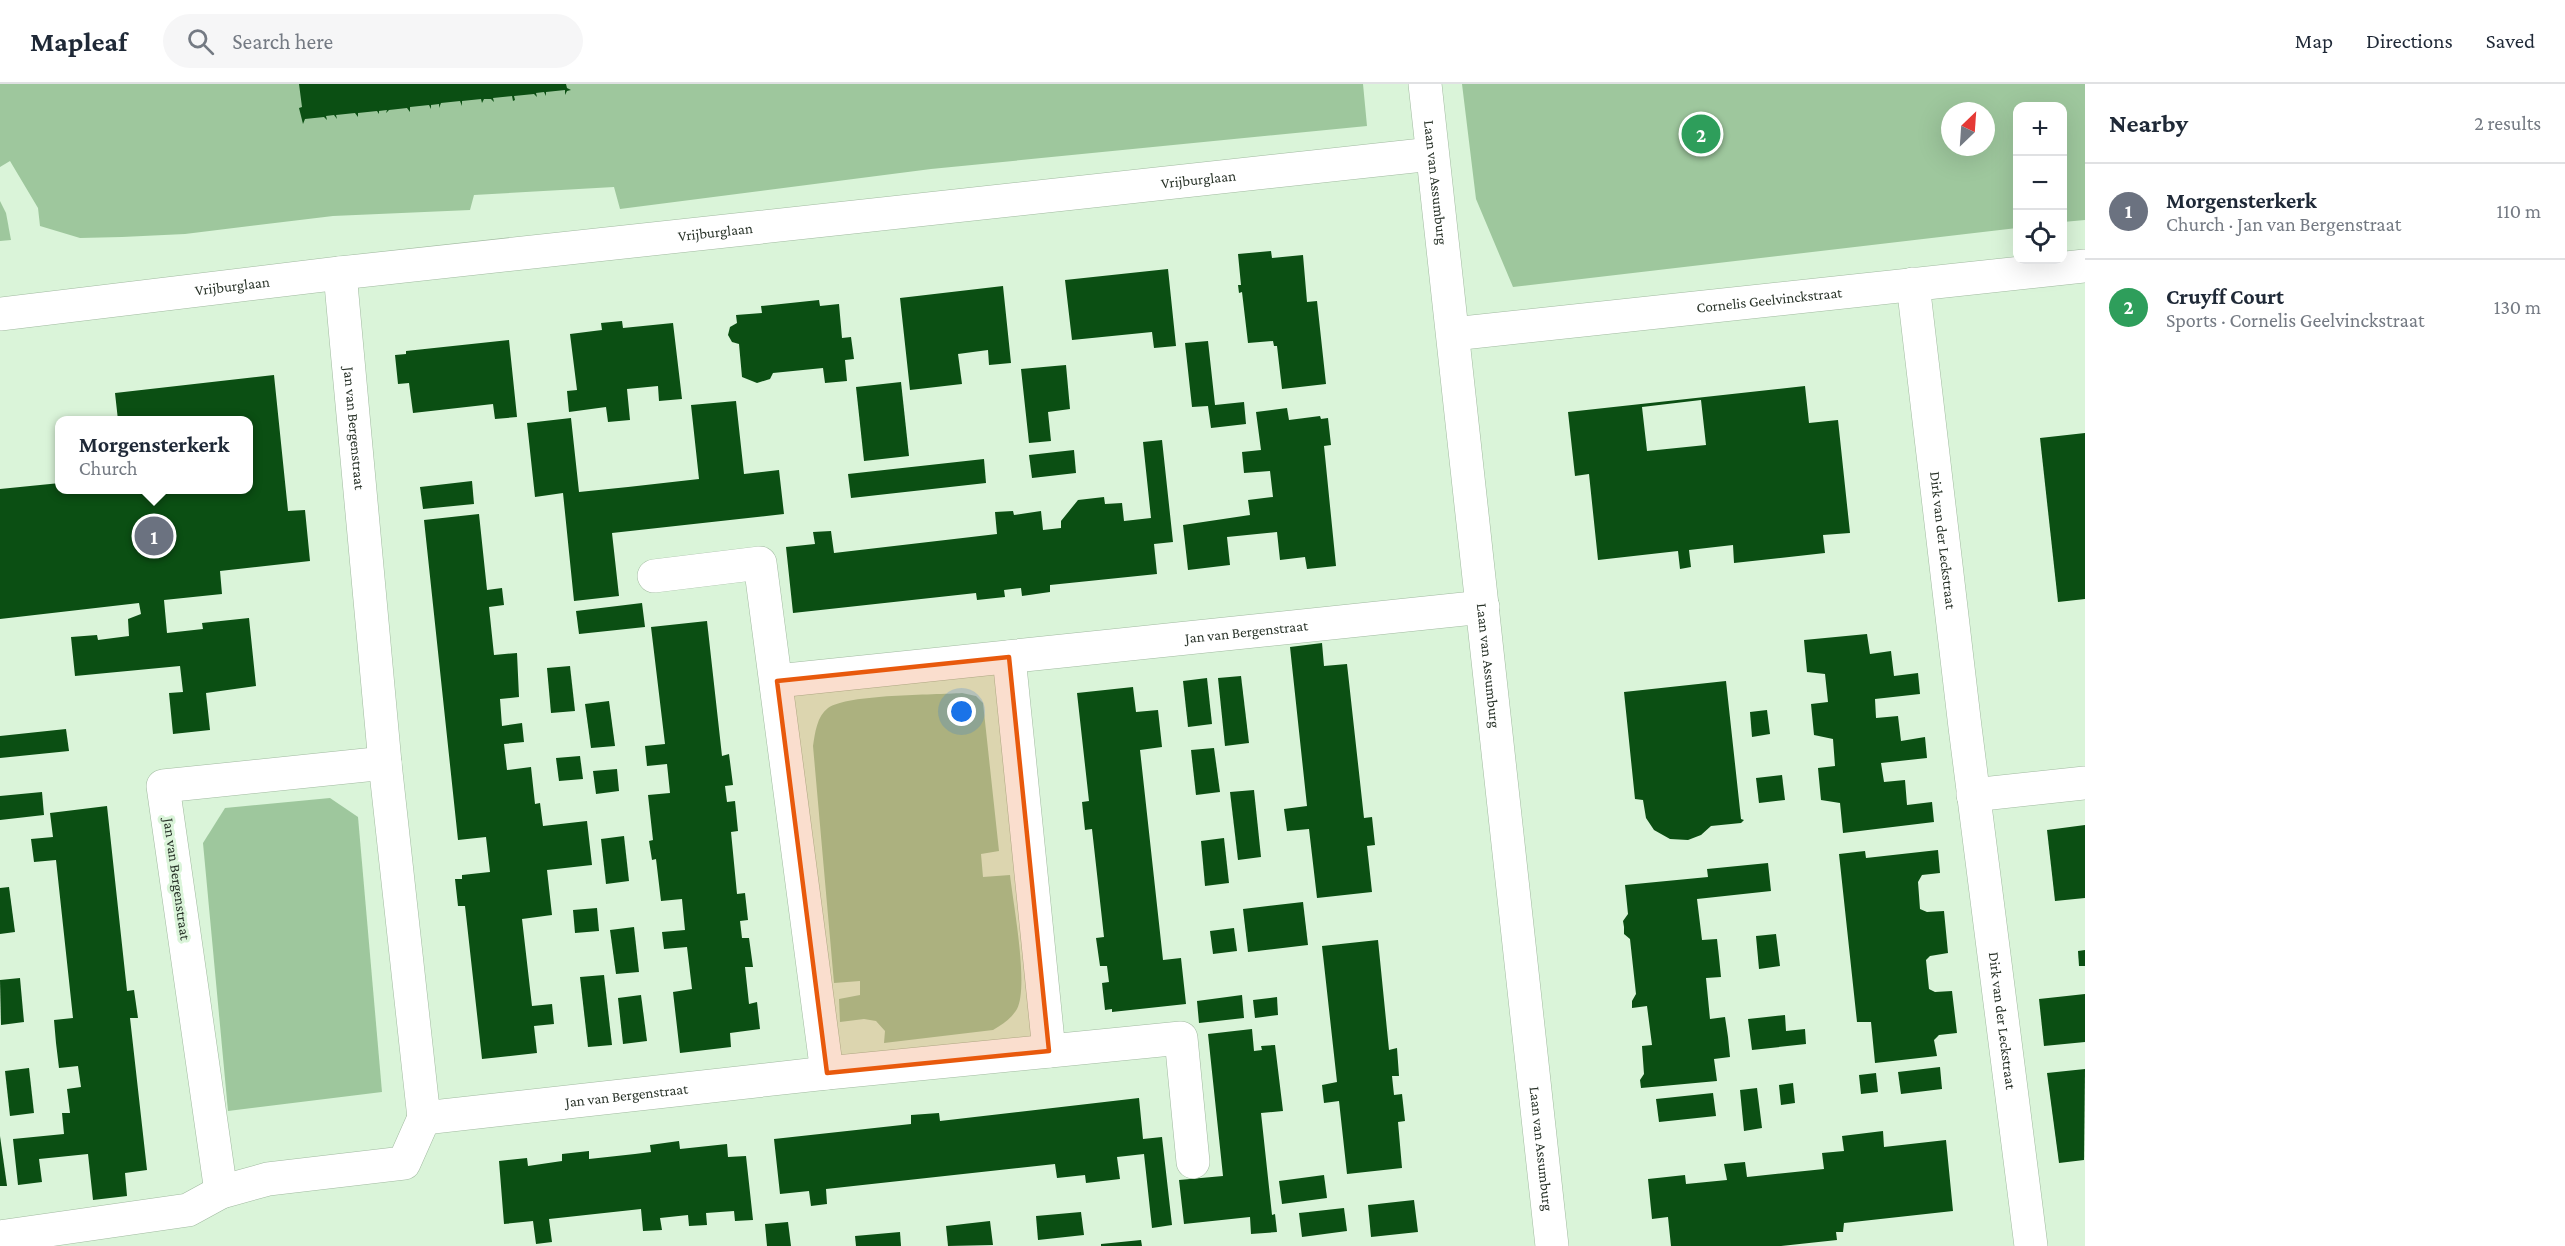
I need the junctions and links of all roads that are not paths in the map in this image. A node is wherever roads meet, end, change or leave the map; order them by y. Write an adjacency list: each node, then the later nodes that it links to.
1 (1425, 84): 2 (street, Laan van Assumburg)
2 (1432, 154): 4 (street, Vrijburglaan); 7 (street, Laan van Assumburg)
3 (2085, 266): 5 (street, Cornelis Geelvinckstraat)
4 (340, 273): 6 (street, Vrijburglaan); 12 (street, Jan van Bergenstraat)
5 (1913, 284): 7 (street, Cornelis Geelvinckstraat); 14 (street, Dirk van der Leckstraat)
6 (0, 314)
7 (1452, 334): 9 (street, Laan van Assumburg)
8 (654, 576): 11 (street)
9 (1483, 607): 10 (street, Jan van Bergenstraat); 21 (street, Laan van Assumburg)
10 (1010, 657): 11 (street, Jan van Bergenstraat); 15 (street)
11 (777, 681): 16 (street)
12 (385, 763): 17 (street, Jan van Bergenstraat); 19 (street, Jan van Bergenstraat)
13 (2085, 783): 14 (street)
14 (1973, 795): 22 (street, Dirk van der Leckstraat)
15 (1049, 1051): 16 (street, Jan van Bergenstraat); 18 (street, Jan van Bergenstraat)
16 (827, 1073): 17 (street, Jan van Bergenstraat)
17 (424, 1118): 19 (street)
18 (1193, 1162)
19 (221, 1192): 20 (street)
20 (0, 1237)
21 (1552, 1246)
22 (2031, 1246)

